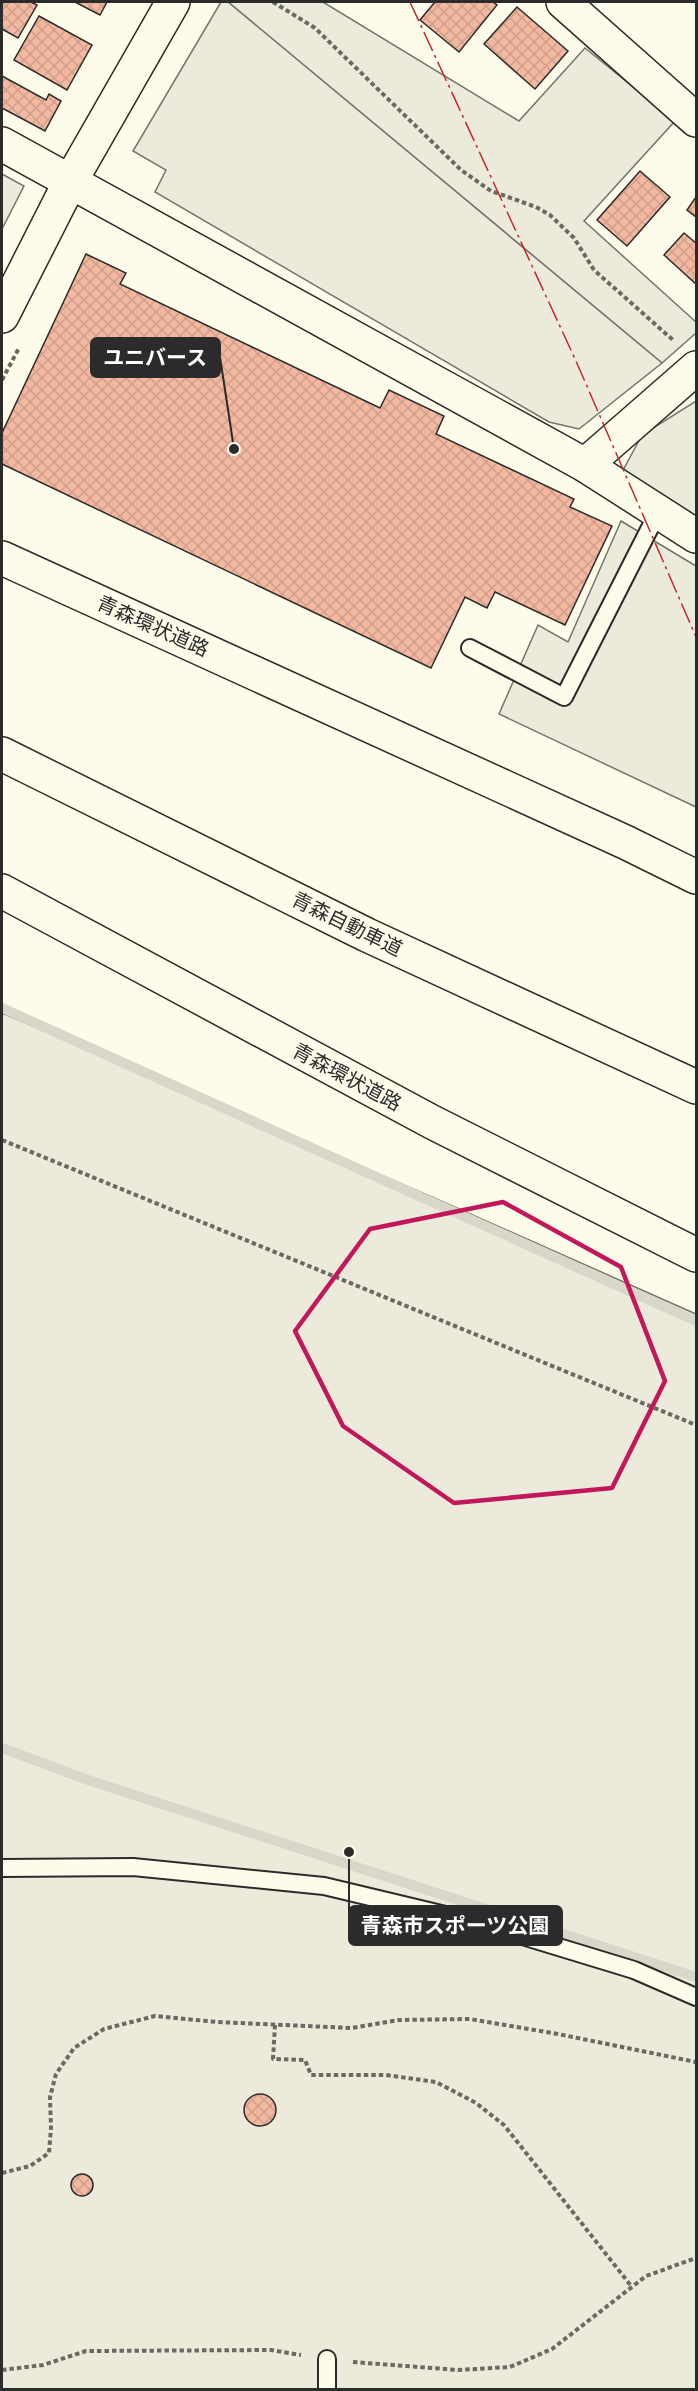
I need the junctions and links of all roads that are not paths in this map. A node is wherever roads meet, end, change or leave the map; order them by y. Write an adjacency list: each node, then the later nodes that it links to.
1 (173, 2): 5 (main road)
2 (562, 2): 3 (main road)
3 (696, 120)
4 (2, 144): 5 (main road)
5 (70, 182): 6 (main road); 8 (main road)
6 (2, 316)
7 (688, 357): 8 (main road)
8 (585, 465): 9 (main road)
9 (658, 512): 10 (main road); 12 (lane)
10 (696, 536)
11 (2, 558): 14 (main road, 青森環状道路)
12 (470, 648)
13 (2, 754): 16 (main road, 青森自動車道)
14 (696, 877)
15 (2, 891): 17 (main road, 青森環状道路)
16 (696, 1087)
17 (696, 1255)
18 (2, 1868): 19 (lane)
19 (696, 1997)
20 (327, 2360): 21 (lane)
21 (327, 2390)

